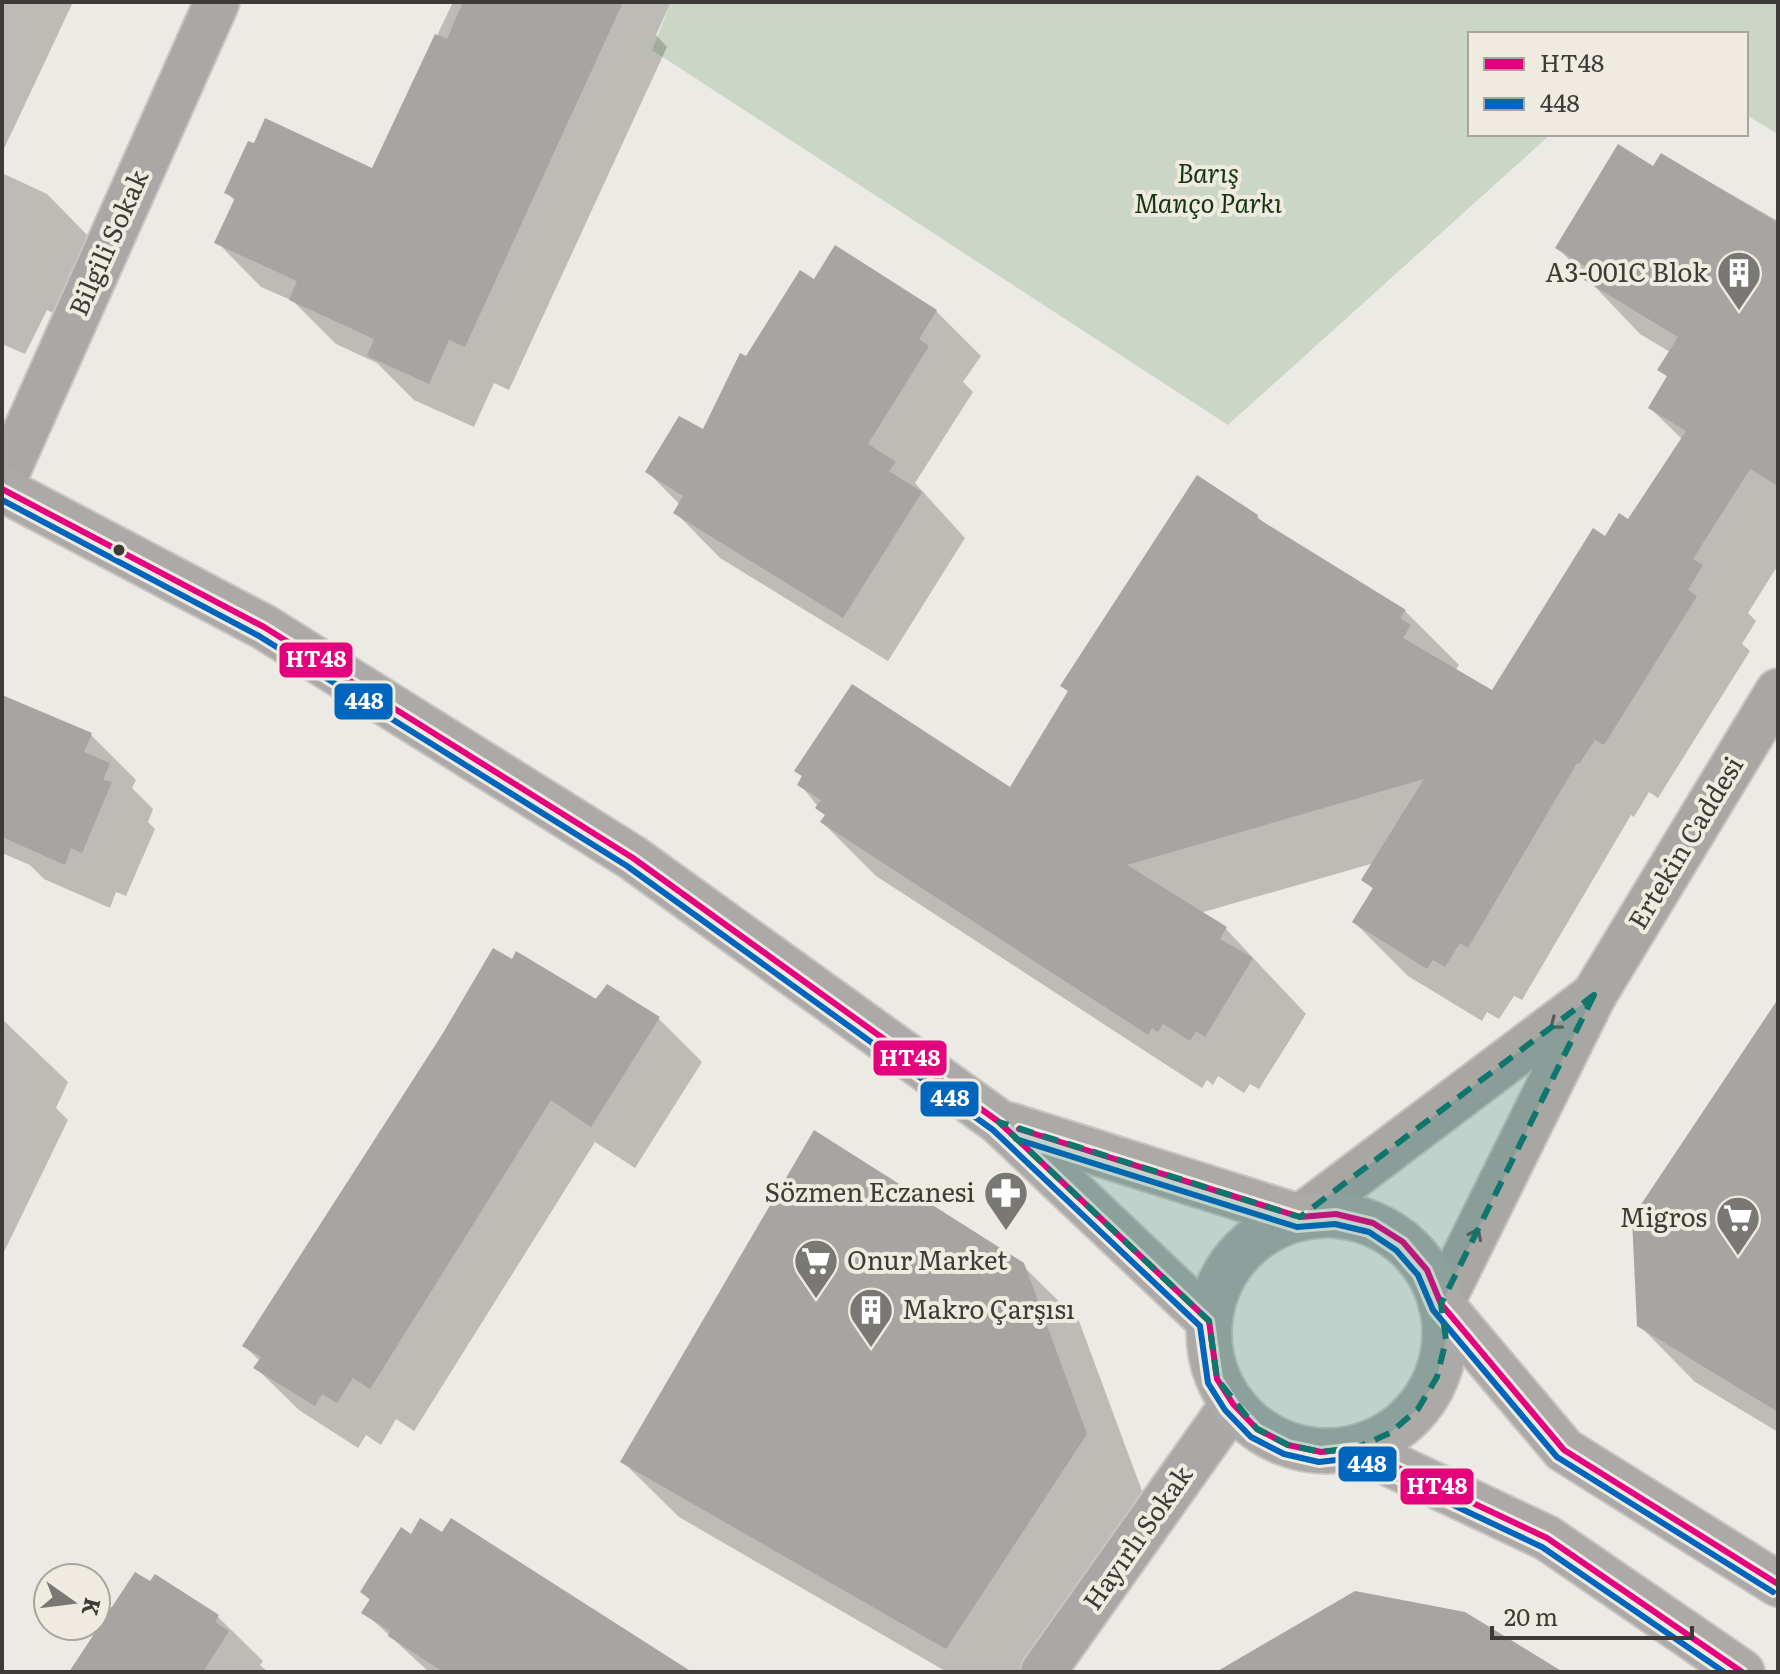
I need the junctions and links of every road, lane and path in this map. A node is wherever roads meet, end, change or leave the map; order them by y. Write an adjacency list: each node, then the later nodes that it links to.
1 (217, 2): 2 (street, Bilgili Sokak)
2 (2, 487): 5 (main road)
3 (1778, 691): 4 (main road, Ertekin Caddesi)
4 (1594, 995): 6 (main road, one-way to 6); 7 (main road, Ertekin Caddesi, one-way to 4)
5 (999, 1122): 6 (main road); 8 (main road)
6 (1300, 1217): 7 (main road); 8 (main road)
7 (1441, 1304): 10 (main road); 11 (main road)
8 (1209, 1321): 9 (main road)
9 (1233, 1404): 10 (main road); 12 (street, Hayırlı Sokak)
10 (1356, 1448): 13 (main road)
11 (1778, 1584)
12 (1043, 1672)
13 (1742, 1672)

